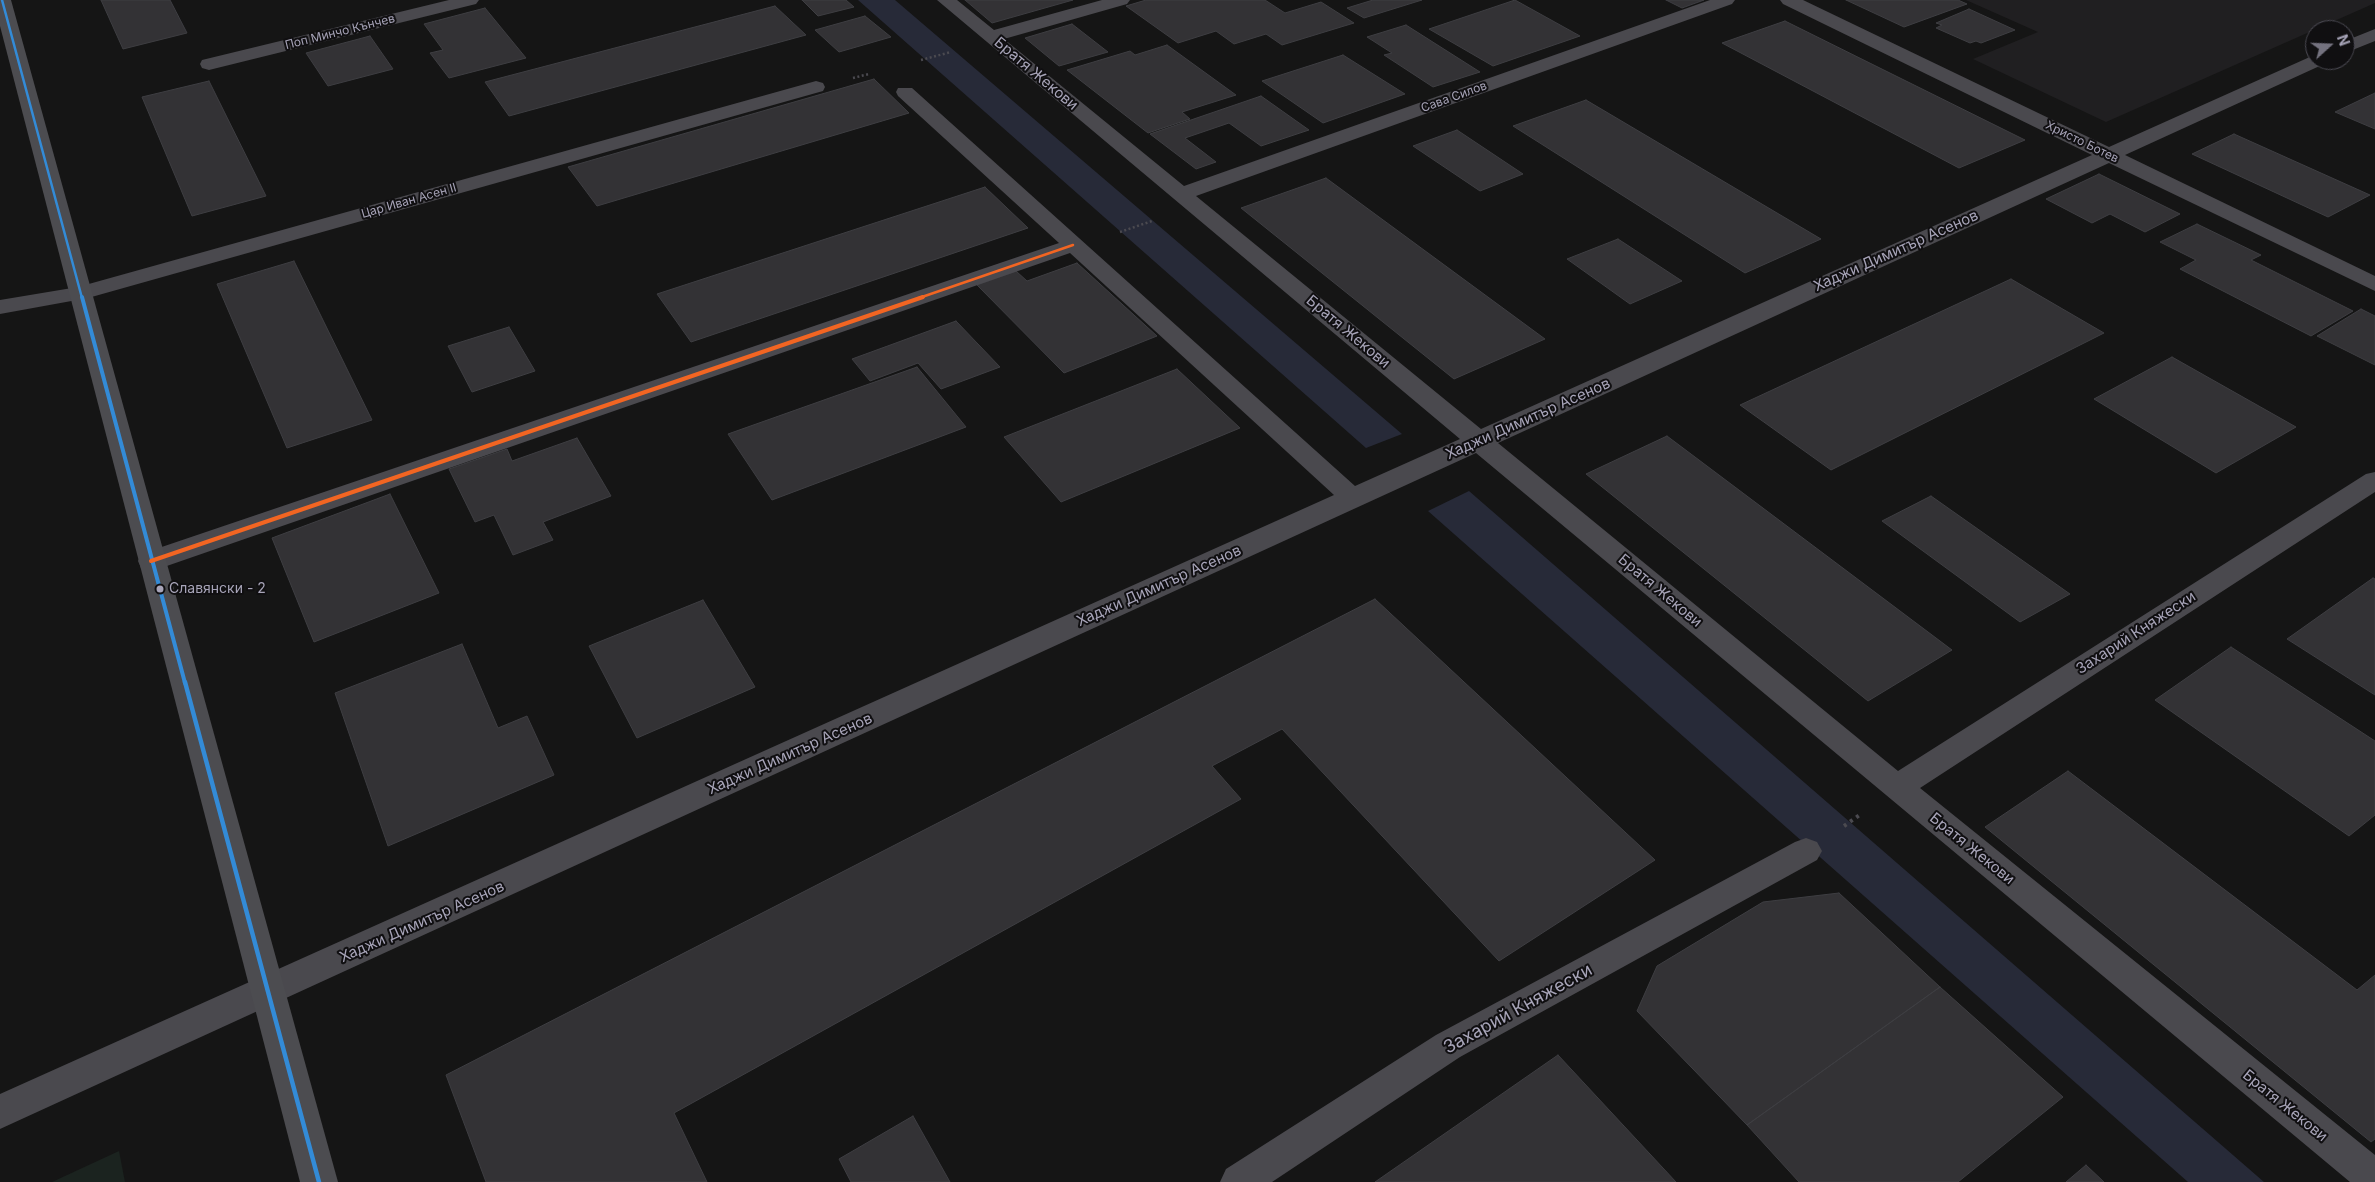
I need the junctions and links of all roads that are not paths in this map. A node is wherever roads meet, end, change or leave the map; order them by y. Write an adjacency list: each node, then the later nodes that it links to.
1 (2, 0): 18 (main road)
2 (470, 0): 10 (street, Поп Минчо Кънчев)
3 (946, 0): 8 (street, Братя Жекови)
4 (1121, 0): 8 (street)
5 (1726, 0): 15 (street, Сава Силов)
6 (1789, 0): 14 (street, Христо Ботев)
7 (2375, 34): 9 (street)
8 (990, 37): 15 (street, Братя Жекови)
9 (2355, 43)
10 (209, 64)
11 (2305, 66): 14 (street, Хаджи Димитър Асенов)
12 (816, 87): 18 (street, Цар Иван Асен II)
13 (905, 92): 16 (street)
14 (2108, 155): 17 (street, Христо Ботев); 20 (street, Хаджи Димитър Асенов)
15 (1181, 194): 20 (street, Братя Жекови)
16 (1073, 245): 22 (street); 23 (street)
17 (2375, 284)
18 (80, 292): 19 (street, Цар Иван Асен II); 23 (main road)
19 (0, 307)
20 (1479, 441): 22 (street, Хаджи Димитър Асенов); 24 (street, Братя Жекови)
21 (2375, 480): 24 (street, Захарий Княжески)
22 (1353, 498): 26 (street, Хаджи Димитър Асенов)
23 (152, 561): 26 (main road)
24 (1897, 787): 28 (street, Братя Жекови)
25 (1806, 851): 30 (street, Захарий Княжески)
26 (267, 992): 27 (street, Хаджи Димитър Асенов); 29 (main road)
27 (0, 1112)
28 (2375, 1179)
29 (319, 1182)
30 (1239, 1182)

